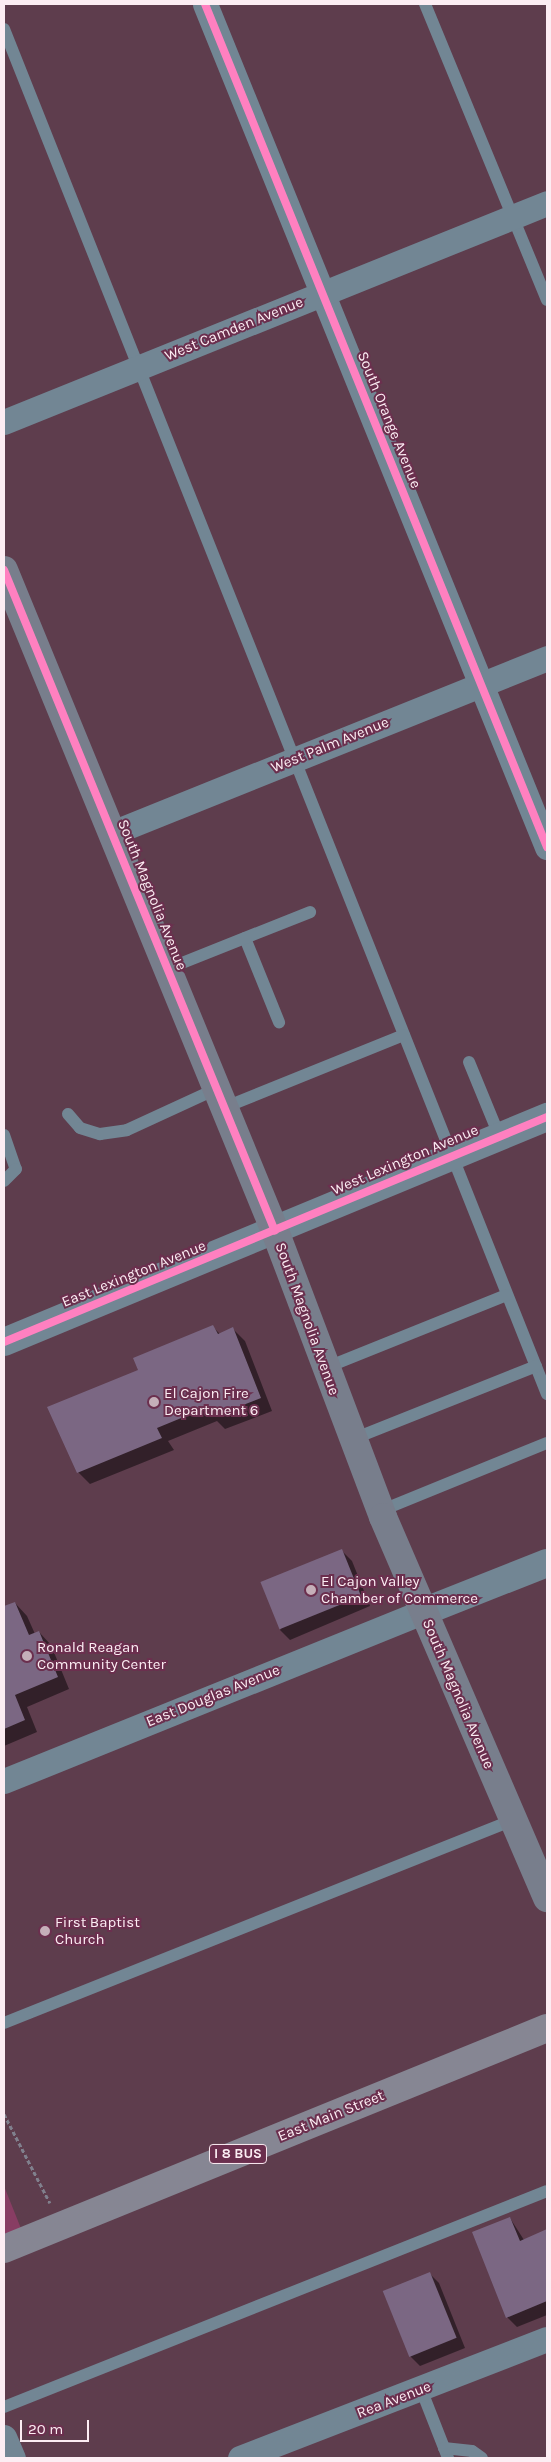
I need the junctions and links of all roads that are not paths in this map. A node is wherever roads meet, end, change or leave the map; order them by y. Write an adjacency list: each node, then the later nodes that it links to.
1 (205, 4): 7 (street, South Orange Avenue)
2 (425, 4): 6 (lane)
3 (4, 29): 4 (lane)
4 (7, 45): 9 (lane)
5 (547, 203): 6 (street, West Camden Avenue)
6 (513, 216): 7 (street, West Camden Avenue); 8 (lane)
7 (322, 293): 9 (street, West Camden Avenue); 13 (street, South Orange Avenue)
8 (547, 300)
9 (138, 368): 10 (street, West Camden Avenue); 14 (lane)
10 (4, 422)
11 (4, 570): 15 (main road, South Magnolia Avenue)
12 (547, 658): 13 (street, West Palm Avenue)
13 (482, 684): 14 (street, West Palm Avenue); 16 (street, South Orange Avenue)
14 (297, 759): 15 (street, West Palm Avenue); 21 (lane)
15 (112, 833): 19 (main road, South Magnolia Avenue)
16 (547, 847)
17 (310, 912): 18 (lane)
18 (245, 938): 19 (lane); 20 (lane)
19 (167, 969): 23 (main road, South Magnolia Avenue)
20 (279, 1022)
21 (404, 1035): 23 (lane); 28 (lane)
22 (469, 1062): 27 (lane)
23 (220, 1099): 24 (lane); 30 (main road, South Magnolia Avenue)
24 (68, 1114)
25 (547, 1117): 27 (street, West Lexington Avenue)
26 (4, 1135): 29 (lane)
27 (499, 1135): 28 (street, West Lexington Avenue)
28 (454, 1154): 30 (street, West Lexington Avenue); 31 (lane)
29 (4, 1181)
30 (275, 1231): 32 (street, East Lexington Avenue); 34 (main road, South Magnolia Avenue)
31 (507, 1295): 33 (lane); 34 (lane)
32 (4, 1342)
33 (536, 1366): 35 (lane); 36 (lane)
34 (325, 1368): 36 (main road, South Magnolia Avenue)
35 (547, 1392)
36 (353, 1440): 38 (main road, South Magnolia Avenue)
37 (547, 1443): 38 (lane)
38 (380, 1512): 40 (main road, South Magnolia Avenue)
39 (546, 1568): 40 (street)
40 (423, 1612): 41 (street, East Douglas Avenue); 42 (main road, South Magnolia Avenue)
41 (4, 1781)
42 (512, 1820): 43 (main road, South Magnolia Avenue); 44 (lane)
43 (547, 1898)
44 (4, 2023)
45 (547, 2028): 47 (main road, East Main Street / I 8 BUS)
46 (547, 2191): 50 (lane)
47 (4, 2249)
48 (547, 2339): 49 (street, Rea Avenue)
49 (421, 2390): 52 (lane); 54 (street, Rea Avenue)
50 (4, 2407)
51 (4, 2437): 53 (street)
52 (446, 2453): 55 (lane)
53 (13, 2458)
54 (240, 2458)
55 (482, 2458)

